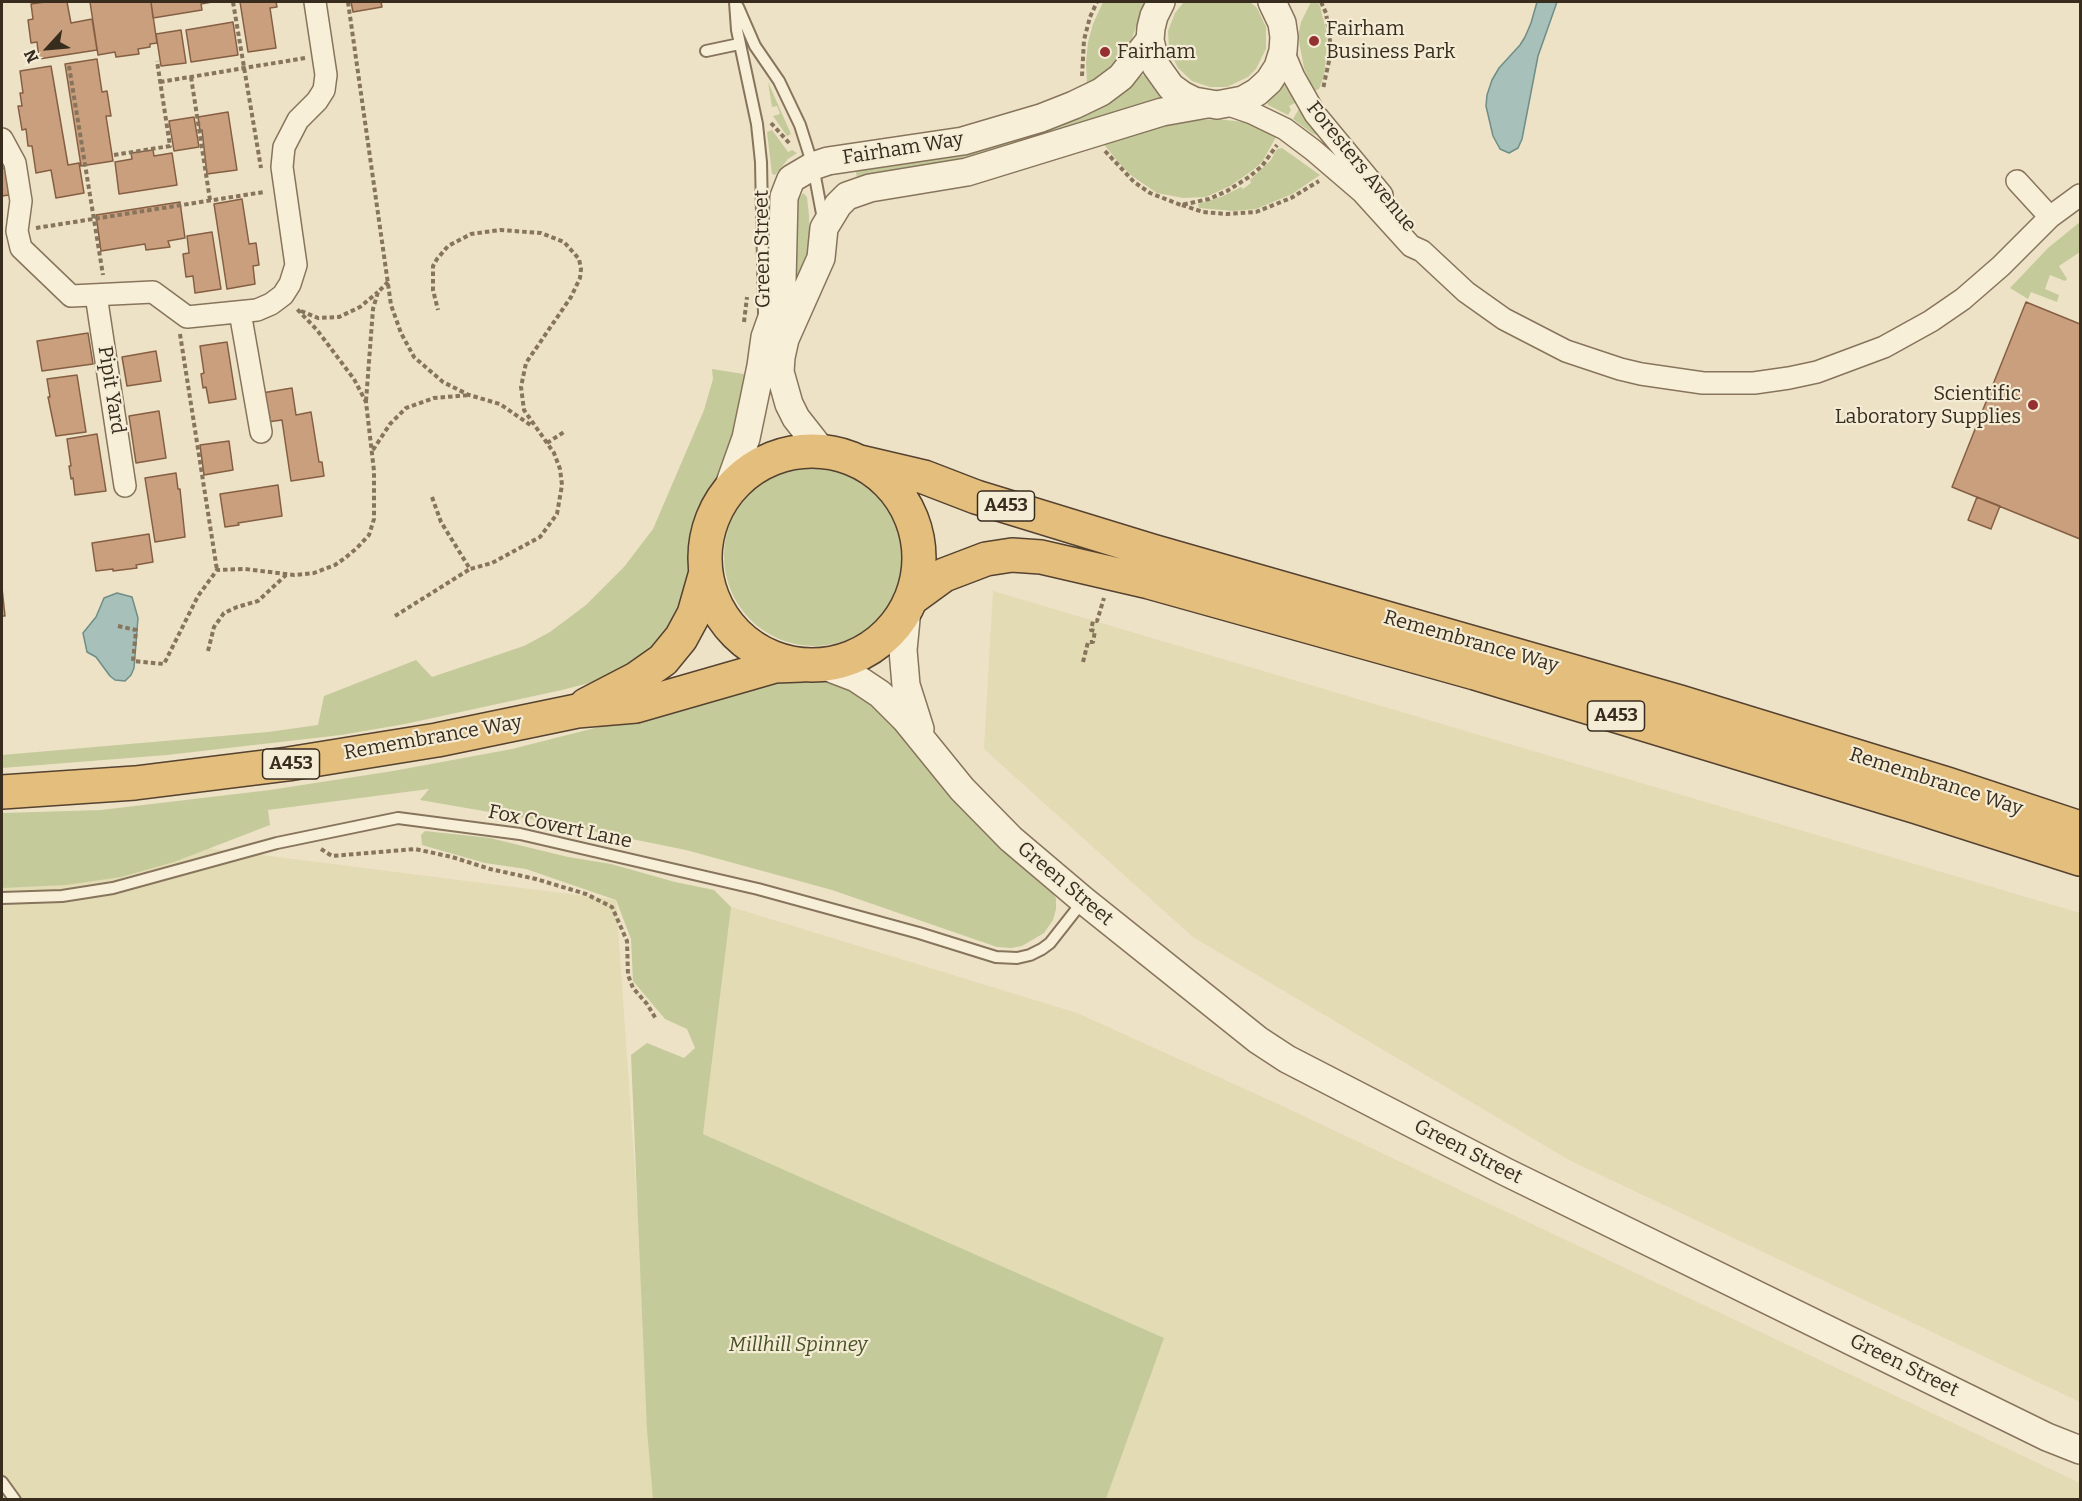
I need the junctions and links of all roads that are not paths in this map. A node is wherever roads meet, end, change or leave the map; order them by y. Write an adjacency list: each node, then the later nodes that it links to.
1 (315, 2): 18 (street)
2 (735, 2): 6 (lane, Green Street); 11 (lane, Green Street)
3 (1161, 2): 5 (street)
4 (1283, 9): 8 (street)
5 (1150, 40): 9 (street); 11 (street, Fairham Way)
6 (740, 44): 7 (lane); 19 (lane, Green Street)
7 (706, 51)
8 (1283, 51): 9 (street, Fairham Way); 16 (street, Foresters Avenue)
9 (1217, 104): 15 (street, Fairham Way); 16 (street, Foresters Avenue)
10 (2, 139): 17 (street)
11 (813, 166): 15 (lane, Green Street); 19 (street, Fairham Way)
12 (2018, 180): 14 (street)
13 (2080, 195): 14 (street, Foresters Avenue)
14 (2050, 217): 16 (street, Foresters Avenue)
15 (824, 228): 21 (street, Green Street)
16 (1422, 251)
17 (101, 295): 18 (street); 23 (street, Pipit Yard)
18 (240, 312): 20 (street)
19 (765, 337): 24 (street, Green Street)
20 (261, 432)
21 (822, 451): 22 (highway); 24 (highway)
22 (860, 462): 26 (highway); 31 (highway, Remembrance Way / A453)
23 (125, 486)
24 (726, 494): 25 (highway)
25 (706, 573): 27 (highway); 28 (highway, Remembrance Way / A453)
26 (909, 604): 27 (highway); 29 (street, Green Street); 32 (highway, Remembrance Way / A453)
27 (812, 665): 28 (highway, Remembrance Way / A453); 29 (street, Green Street)
28 (577, 711): 30 (highway, Remembrance Way / A453)
29 (927, 747): 34 (street, Green Street)
30 (2, 792)
31 (2080, 828)
32 (2080, 859)
33 (2, 898): 34 (lane, Fox Covert Lane)
34 (1083, 900): 35 (street, Green Street)
35 (2080, 1450)
36 (2, 1482): 37 (lane)
37 (15, 1500)

